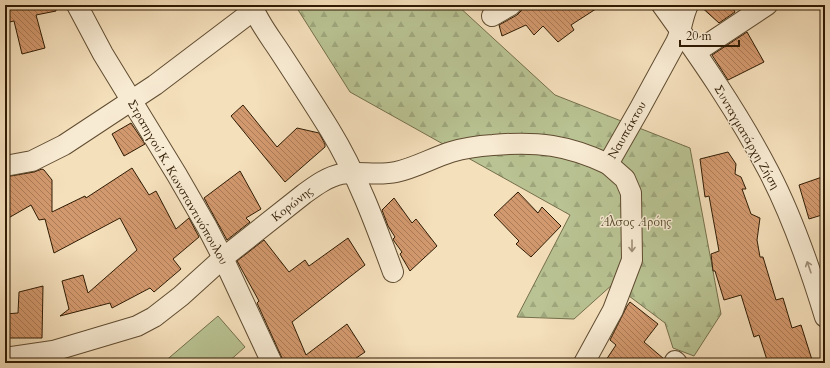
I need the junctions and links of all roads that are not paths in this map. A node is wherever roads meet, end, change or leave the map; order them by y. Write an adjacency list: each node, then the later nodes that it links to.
1 (77, 5): 10 (street, Στρατηγού Κ. Κωνσταντινόπουλου)
2 (512, 5): 7 (street)
3 (662, 5): 8 (street, Συνταγματάρχη Ζήση)
4 (688, 5): 8 (street, Ναυπάκτου)
5 (767, 5): 9 (street)
6 (253, 8): 10 (street); 13 (street)
7 (492, 16)
8 (681, 30): 9 (street, Συνταγματάρχη Ζήση); 11 (street, Ναυπάκτου)
9 (696, 52): 16 (street, Συνταγματάρχη Ζήση, one-way to 9)
10 (132, 101): 12 (street); 14 (street, Στρατηγού Κ. Κωνσταντινόπουλου)
11 (608, 164): 13 (street, Κορώνης); 19 (street, Ναυπάκτου, one-way to 19)
12 (5, 166)
13 (354, 174): 14 (street, Κορώνης); 15 (street)
14 (223, 258): 17 (street, Κορώνης); 18 (street, Στρατηγού Κ. Κωνσταντινόπουλου)
15 (394, 272)
16 (825, 317)
17 (5, 358)
18 (272, 363)
19 (584, 363)

